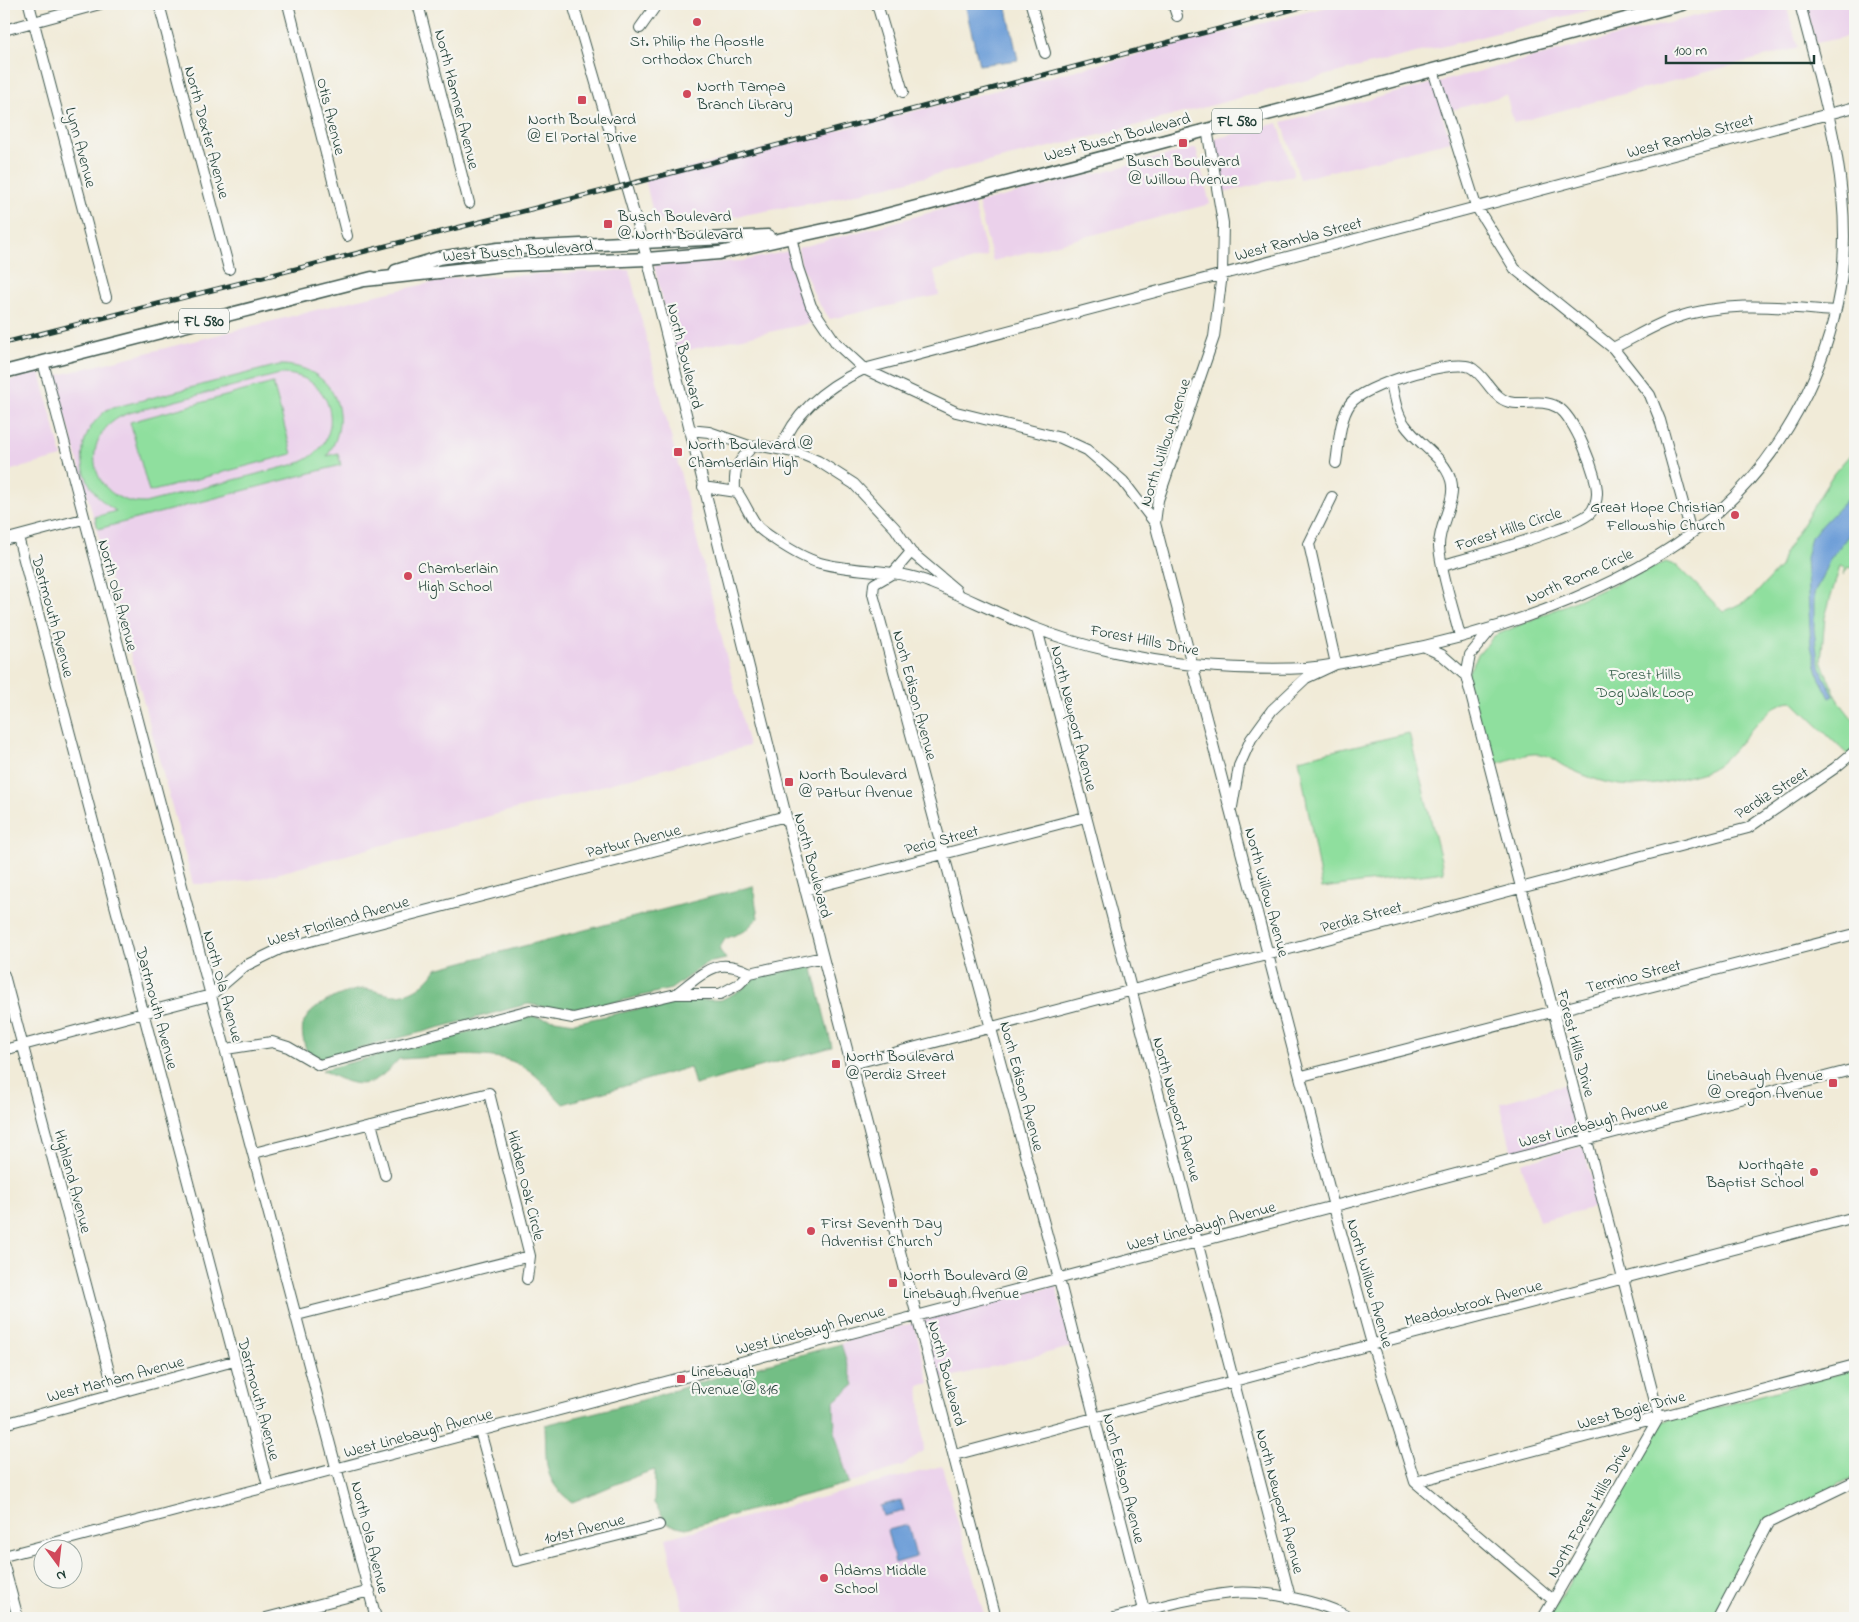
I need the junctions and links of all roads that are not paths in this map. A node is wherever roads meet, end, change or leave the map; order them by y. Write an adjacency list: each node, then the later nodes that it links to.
1 (29, 4): 14 (street, Lynn Avenue)
2 (100, 4): 14 (street)
3 (159, 4): 29 (street, North Dexter Avenue)
4 (288, 4): 25 (street, Otis Avenue)
5 (418, 4): 23 (street, North Hamner Avenue)
6 (573, 4): 27 (street, North Boulevard)
7 (657, 4): 15 (street)
8 (877, 4): 19 (street)
9 (1031, 4): 17 (street)
10 (1173, 4): 13 (street)
11 (1682, 4): 18 (main road, West Busch Boulevard / FL 580)
12 (1800, 4): 21 (street, North Rome Circle)
13 (1177, 16)
14 (34, 22): 16 (street); 32 (street, Lynn Avenue)
15 (640, 28)
16 (4, 30)
17 (1045, 53)
18 (1433, 70): 22 (main road, West Busch Boulevard / FL 580); 24 (street)
19 (903, 92)
20 (1855, 107): 21 (street, West Rambla Street)
21 (1829, 114): 24 (street, West Rambla Street); 33 (street, North Rome Circle)
22 (1207, 129): 26 (main road, West Busch Boulevard / FL 580); 30 (street, North Willow Avenue)
23 (469, 203)
24 (1476, 206): 30 (street, West Rambla Street); 34 (street)
25 (347, 236)
26 (791, 236): 27 (main road, West Busch Boulevard / FL 580); 28 (main road, West Busch Boulevard / FL 580); 36 (street)
27 (642, 241): 28 (street, North Boulevard); 31 (main road, West Busch Boulevard / FL 580)
28 (647, 259): 31 (main road, West Busch Boulevard / FL 580); 39 (street, North Boulevard)
29 (229, 269)
30 (1222, 274): 36 (street, West Rambla Street); 47 (street, North Willow Avenue)
31 (365, 280): 35 (main road, West Busch Boulevard / FL 580)
32 (106, 297)
33 (1835, 311): 34 (street); 48 (street, North Rome Circle)
34 (1613, 348): 48 (street)
35 (43, 362): 37 (main road, West Busch Boulevard / FL 580); 46 (street, North Ola Avenue)
36 (864, 369): 41 (street, West Rambla Street); 47 (street)
37 (4, 372)
38 (1391, 382): 42 (street, Forest Hills Circle); 52 (street); 52 (street, Forest Hills Circle)
39 (689, 430): 40 (street); 43 (street, North Boulevard)
40 (752, 447): 41 (street); 44 (street)
41 (781, 449): 51 (street)
42 (1336, 463)
43 (703, 487): 44 (street); 64 (street, North Boulevard)
44 (736, 492): 53 (street, Forest Hills Drive)
45 (1332, 497): 59 (street)
46 (83, 519): 49 (street); 77 (street, North Ola Avenue)
47 (1155, 523): 60 (street, North Willow Avenue)
48 (1691, 532): 55 (street, North Rome Circle)
49 (18, 537): 50 (street); 79 (street, Dartmouth Avenue)
50 (4, 540)
51 (911, 552): 53 (street); 54 (street)
52 (1443, 565): 57 (street)
53 (893, 573): 54 (street, Forest Hills Drive); 66 (street, Norh Edison Avenue)
54 (967, 598): 56 (street, Forest Hills Drive)
55 (1493, 627): 57 (street, North Rome Circle); 61 (street)
56 (1037, 629): 60 (street, Forest Hills Drive); 65 (street, North Newport Avenue)
57 (1460, 636): 58 (street, Forest Hills Drive)
58 (1425, 647): 59 (street, Forest Hills Drive); 61 (street)
59 (1336, 664): 60 (street, Forest Hills Drive); 63 (street)
60 (1193, 665): 63 (street, North Willow Avenue)
61 (1466, 676): 68 (street, Forest Hills Drive)
62 (1855, 752): 68 (street, Perdiz Street)
63 (1231, 810): 71 (street, North Willow Avenue)
64 (786, 816): 67 (street, North Boulevard); 69 (street, Patbur Avenue)
65 (1085, 817): 66 (street, Perio Street); 75 (street, North Newport Avenue)
66 (943, 854): 67 (street, Perio Street); 80 (street, Norh Edison Avenue)
67 (805, 890): 72 (street, North Boulevard)
68 (1520, 890): 71 (street, Perdiz Street); 78 (street, Forest Hills Drive)
69 (488, 893): 77 (street, West Floriland Avenue)
70 (1855, 934): 78 (street, Termino Street)
71 (1269, 955): 75 (street, Perdiz Street); 86 (street, North Willow Avenue)
72 (823, 957): 73 (street); 84 (street, North Boulevard)
73 (750, 972): 76 (street); 76 (street)
74 (4, 976): 81 (street, Highland Avenue)
75 (1131, 992): 80 (street, Perdiz Street); 93 (street, North Newport Avenue)
76 (676, 994): 82 (street)
77 (211, 995): 79 (street, West Floriland Avenue); 82 (street, North Ola Avenue)
78 (1553, 1011): 86 (street, Termino Street); 88 (street, Forest Hills Drive)
79 (144, 1013): 81 (street, West Floriland Avenue); 101 (street, Dartmouth Avenue)
80 (992, 1029): 84 (street, Perdiz Street); 96 (street, Norh Edison Avenue)
81 (22, 1045): 83 (street, West Floriland Avenue); 104 (street, Highland Avenue)
82 (226, 1049): 89 (street, North Ola Avenue)
83 (4, 1050)
84 (852, 1064): 99 (street, North Boulevard)
85 (1855, 1069): 88 (street, West Linebaugh Avenue)
86 (1302, 1076): 91 (street, North Willow Avenue)
87 (371, 1123): 89 (street, Hidden Oak Circle); 90 (street); 94 (street, Hidden Oak Circle)
88 (1586, 1139): 91 (street, West Linebaugh Avenue); 97 (street, Forest Hills Drive)
89 (254, 1153): 98 (street, North Ola Avenue)
90 (385, 1175)
91 (1334, 1206): 93 (street, West Linebaugh Avenue); 100 (street, North Willow Avenue)
92 (1855, 1217): 97 (street, Meadowbrook Avenue)
93 (1197, 1242): 96 (street, West Linebaugh Avenue); 103 (street, North Newport Avenue)
94 (530, 1256): 95 (street); 98 (street, Hidden Oak Circle)
95 (527, 1279)
96 (1059, 1279): 99 (street, West Linebaugh Avenue); 105 (street, Norh Edison Avenue)
97 (1624, 1279): 100 (street, Meadowbrook Avenue); 106 (street, Forest Hills Drive)
98 (297, 1315): 110 (street, North Ola Avenue)
99 (917, 1316): 108 (street, West Linebaugh Avenue); 109 (street, North Boulevard)
100 (1372, 1344): 103 (street, Meadowbrook Avenue); 112 (street, North Willow Avenue)
101 (234, 1361): 104 (street, West Marham Avenue); 113 (street, Dartmouth Avenue)
102 (1855, 1365): 106 (street, West Bogie Drive)
103 (1234, 1381): 105 (street, Meadowbrook Avenue); 118 (street, North Newport Avenue)
104 (115, 1394): 107 (street, West Marham Avenue)
105 (1094, 1417): 109 (street, Meadowbrook Avenue); 120 (street, Norh Edison Avenue)
106 (1660, 1417): 112 (street, West Bogie Drive); 119 (street, North Forest Hills Drive)
107 (4, 1424)
108 (480, 1431): 110 (street, West Linebaugh Avenue); 114 (street, 101st Avenue)
109 (954, 1454): 124 (street, North Boulevard)
110 (338, 1468): 113 (street, West Linebaugh Avenue); 117 (street, North Ola Avenue)
111 (1855, 1481): 128 (street)
112 (1415, 1482): 119 (street)
113 (268, 1486): 115 (street, West Linebaugh Avenue)
114 (658, 1525)
115 (4, 1556)
116 (4, 1566): 121 (street)
117 (370, 1591): 122 (street); 123 (street, North Ola Avenue)
118 (1290, 1597): 120 (street); 126 (street)
119 (1553, 1600): 127 (street, North Forest Hills Drive)
120 (1145, 1614): 125 (street)
121 (18, 1618)
122 (266, 1618)
123 (376, 1618)
124 (996, 1618)
125 (1114, 1618)
126 (1350, 1618)
127 (1543, 1618)
128 (1718, 1618)

